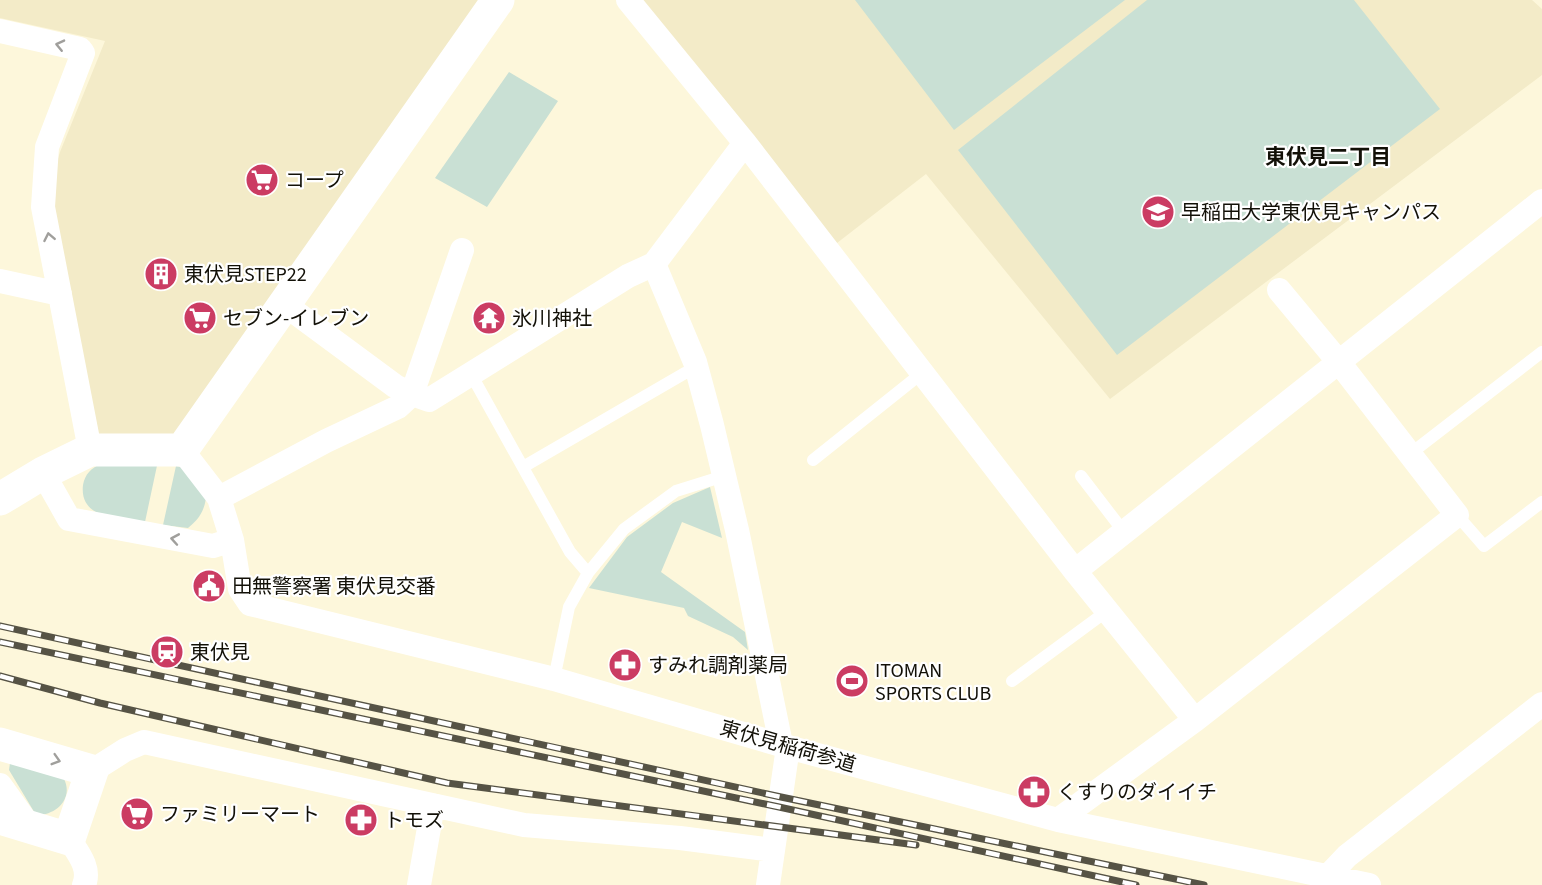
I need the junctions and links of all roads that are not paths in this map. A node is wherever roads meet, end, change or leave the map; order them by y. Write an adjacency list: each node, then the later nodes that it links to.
1 (498, 0): 11 (street)
2 (628, 0): 4 (street)
3 (0, 31): 10 (street, one-way to 3)
4 (745, 143): 7 (street); 15 (street)
5 (1542, 201): 13 (street)
6 (462, 250): 17 (street)
7 (654, 264): 14 (street); 16 (street)
8 (0, 281): 10 (street)
9 (1279, 290): 13 (street)
10 (60, 294): 18 (street)
11 (284, 304): 17 (street); 19 (street)
12 (1542, 352): 20 (lane)
13 (1338, 361): 20 (street); 30 (street)
14 (697, 369): 22 (lane); 24 (street)
15 (922, 373): 21 (lane); 32 (street)
16 (471, 374): 17 (street); 22 (lane)
17 (412, 394): 26 (street)
18 (90, 450): 19 (street); 23 (street)
19 (182, 450): 26 (street)
20 (1410, 454): 29 (street)
21 (813, 460)
22 (523, 467): 33 (lane)
23 (43, 473): 27 (street); 31 (street, one-way to 23)
24 (724, 476): 33 (lane); 39 (street)
25 (1081, 477): 30 (lane)
26 (219, 498): 31 (street)
27 (0, 499)
28 (1542, 502): 29 (lane)
29 (1457, 515): 38 (street)
30 (1124, 532): 32 (street)
31 (232, 540): 35 (street, 東伏見稲荷参道)
32 (1076, 571): 34 (street)
33 (588, 573): 35 (lane)
34 (1107, 611): 36 (lane); 38 (street)
35 (554, 679): 39 (street, 東伏見稲荷参道)
36 (1012, 681)
37 (1542, 704): 48 (street)
38 (1195, 720): 44 (street)
39 (785, 746): 44 (street, 東伏見稲荷参道); 47 (street)
40 (3, 747): 41 (street, one-way to 41)
41 (92, 771): 43 (street); 46 (street)
42 (0, 785): 45 (street)
43 (433, 805): 47 (street); 50 (street)
44 (1058, 820): 48 (street, 東伏見稲荷参道)
45 (15, 822): 46 (street)
46 (69, 839): 49 (street)
47 (772, 850): 51 (street)
48 (1329, 875): 52 (street, 東伏見稲荷参道)
49 (84, 885)
50 (419, 885)
51 (768, 885)
52 (1369, 885)

